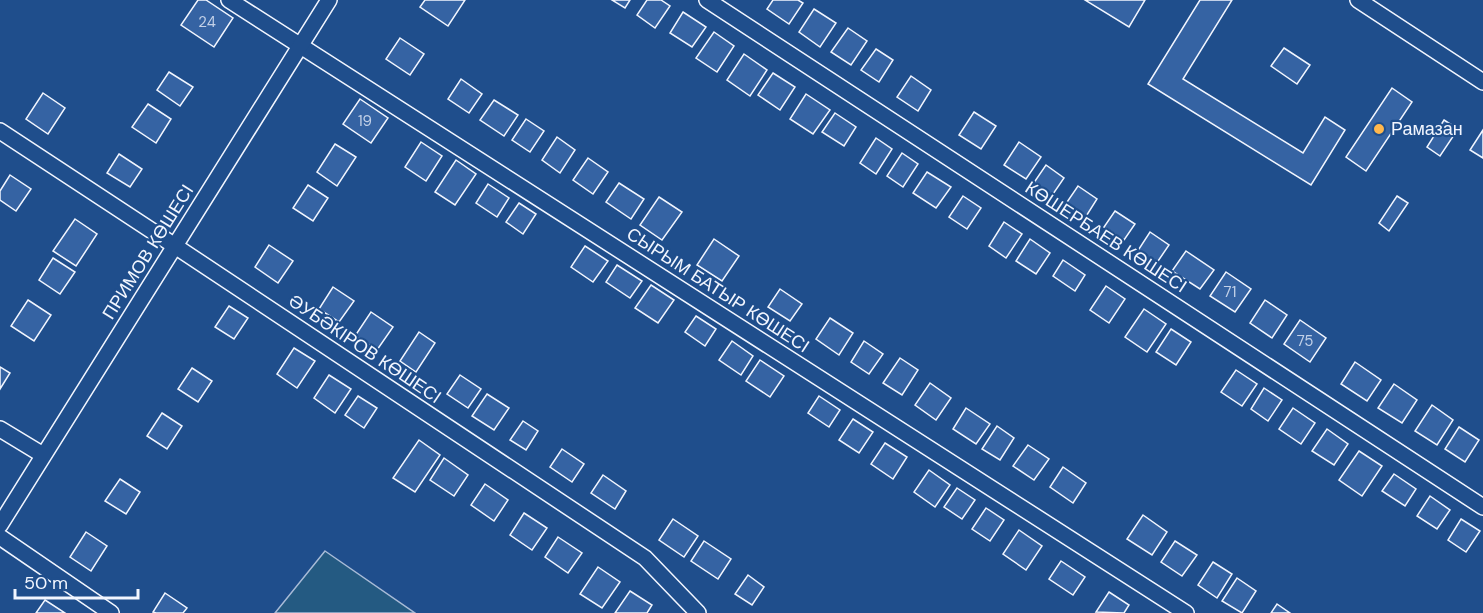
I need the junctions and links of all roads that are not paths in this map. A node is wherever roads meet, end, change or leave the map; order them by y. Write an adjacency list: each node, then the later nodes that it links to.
1 (229, 0): 5 (street, СЫРЫМ БАТЫР КӨШЕСІ)
2 (329, 0): 5 (street, ПРИМОВ КӨШЕСІ)
3 (707, 0): 11 (street, КӨШЕРБАЕВ КӨШЕСІ)
4 (1358, 0): 6 (street)
5 (300, 46): 8 (street, ПРИМОВ КӨШЕСІ); 16 (street, СЫРЫМ БАТЫР КӨШЕСІ)
6 (1483, 81)
7 (0, 131): 8 (street, ӘУБӘКІРОВ КӨШЕСІ)
8 (175, 246): 10 (street, ПРИМОВ КӨШЕСІ); 15 (street, ӘУБӘКІРОВ КӨШЕСІ)
9 (0, 429): 10 (street)
10 (44, 455): 12 (street, ПРИМОВ КӨШЕСІ)
11 (1483, 507)
12 (0, 525)
13 (0, 537): 14 (street)
14 (111, 613)
15 (698, 613)
16 (1186, 613)

